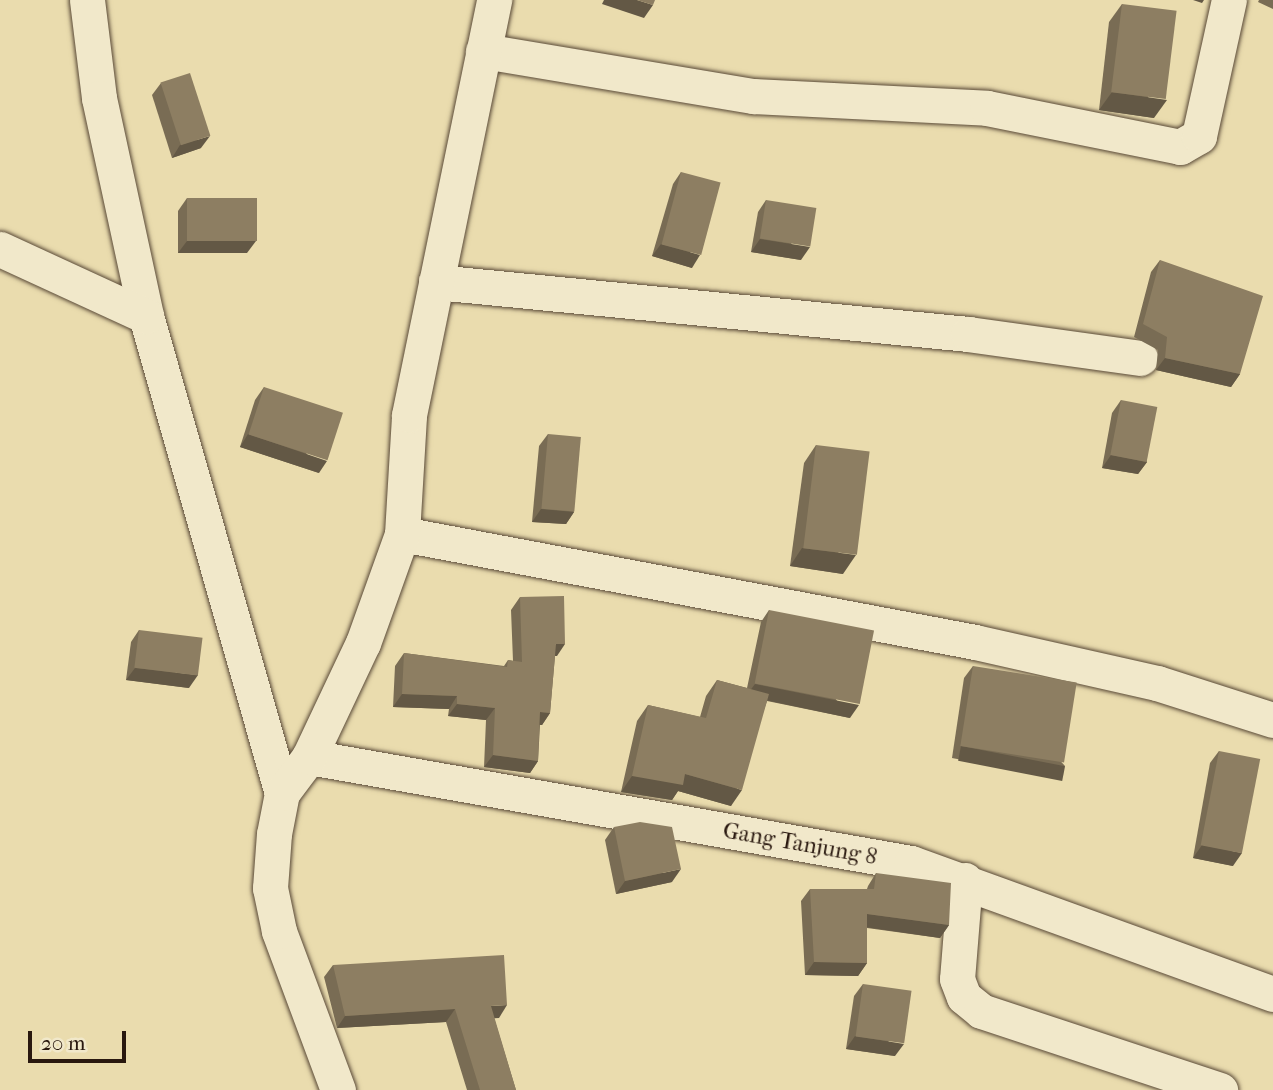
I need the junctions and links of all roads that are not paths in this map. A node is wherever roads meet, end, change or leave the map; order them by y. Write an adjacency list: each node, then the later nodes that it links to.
1 (87, 0): 7 (street)
2 (494, 0): 4 (street)
3 (1229, 0): 4 (street)
4 (483, 51): 6 (street)
5 (0, 249): 7 (street)
6 (436, 282): 8 (street); 9 (street)
7 (146, 316): 12 (street)
8 (1140, 358)
9 (402, 534): 10 (street); 11 (street)
10 (1273, 720)
11 (309, 757): 12 (street); 13 (street, Gang Tanjung 8)
12 (282, 793): 15 (street)
13 (965, 880): 14 (street, Gang Tanjung 8); 16 (street)
14 (1273, 994)
15 (338, 1090)
16 (1220, 1090)

